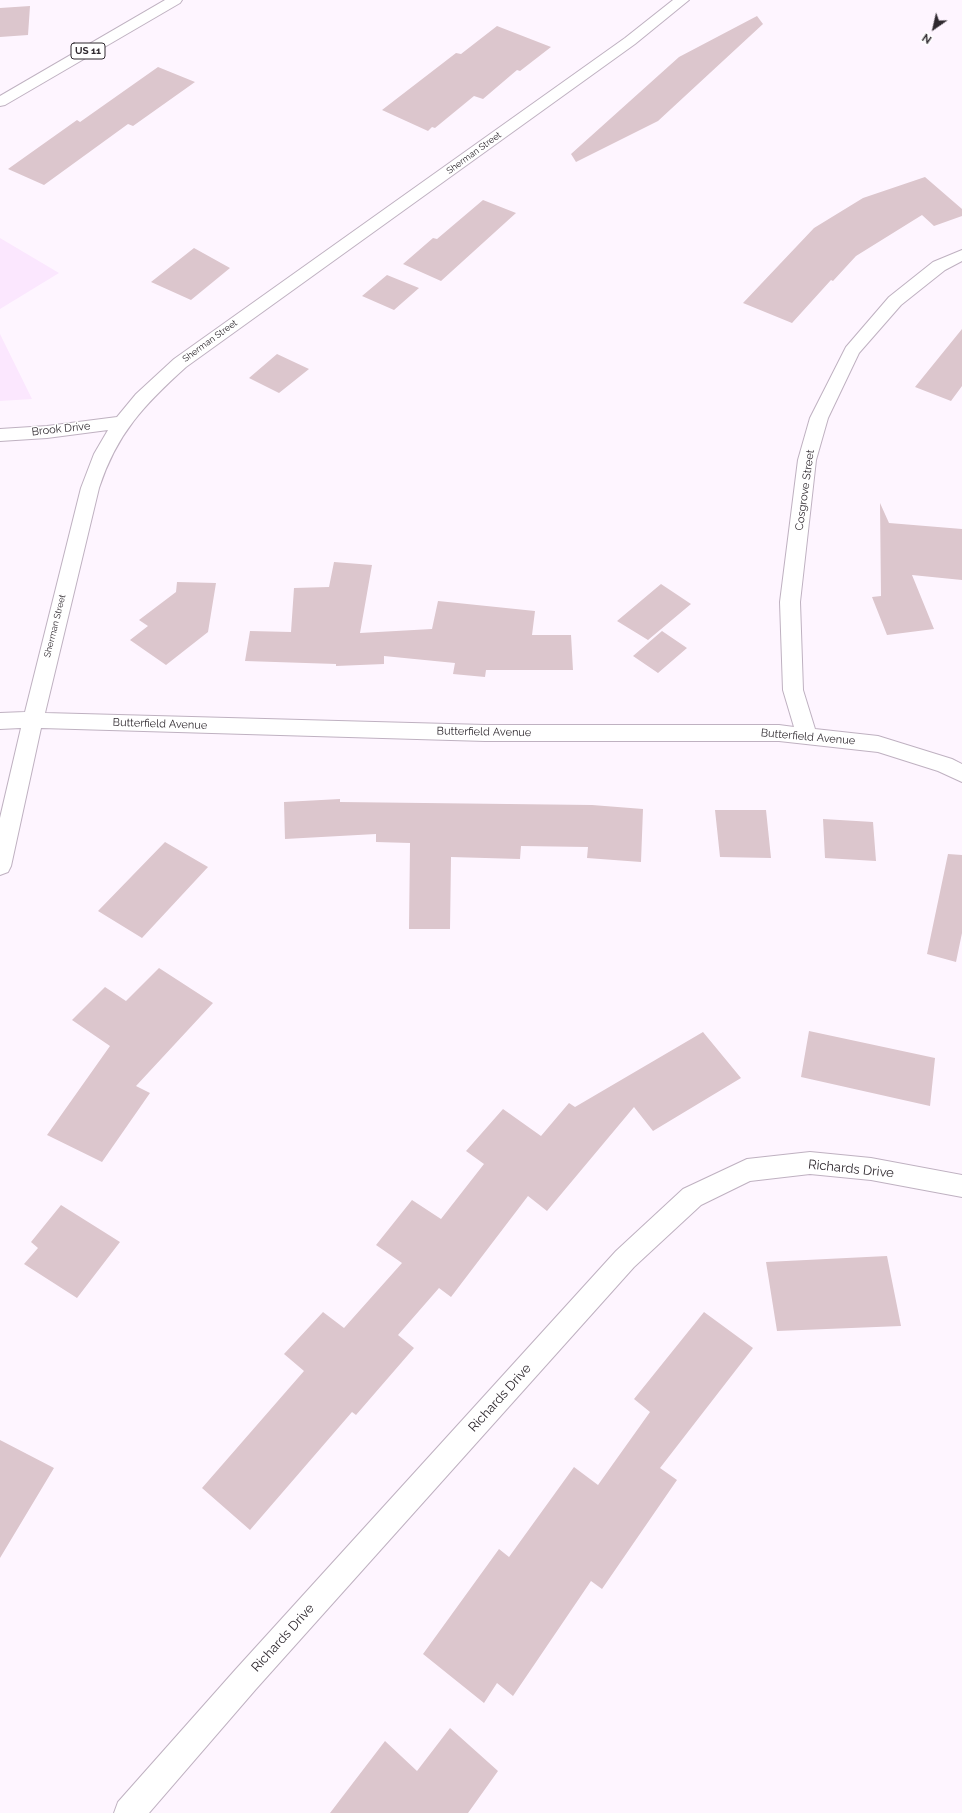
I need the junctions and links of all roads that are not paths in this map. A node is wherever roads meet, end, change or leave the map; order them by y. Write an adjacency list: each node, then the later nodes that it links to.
1 (175, 0): 3 (street, US 11)
2 (682, 0): 5 (street, Sherman Street)
3 (0, 102)
4 (962, 255): 9 (street, Cosgrove Street)
5 (122, 422): 6 (street, Brook Drive); 7 (street, Sherman Street)
6 (0, 435)
7 (32, 720): 8 (street, Butterfield Avenue); 9 (street, Butterfield Avenue); 11 (street, Sherman Street)
8 (0, 721)
9 (807, 735): 10 (street, Butterfield Avenue)
10 (962, 774)
11 (0, 866)
12 (962, 1186): 13 (street, Richards Drive)
13 (129, 1813)

